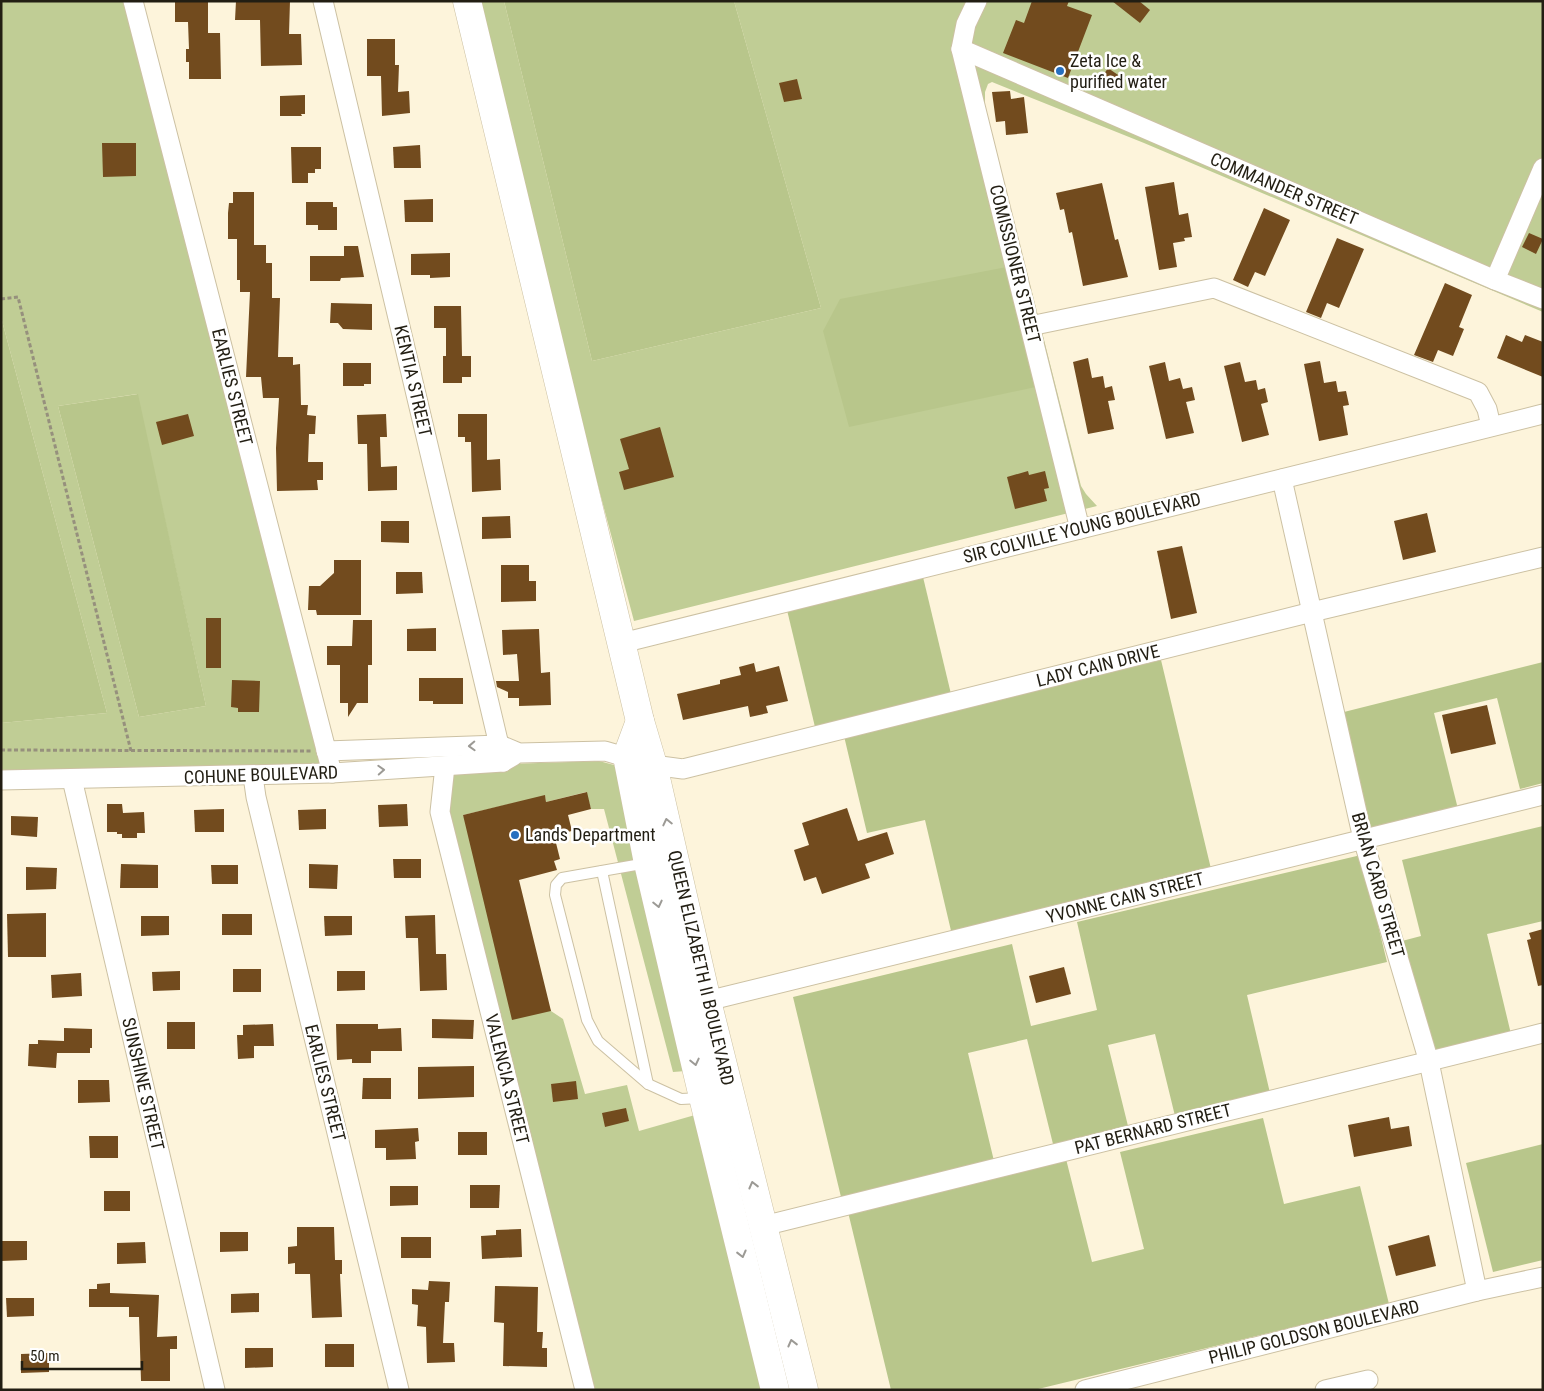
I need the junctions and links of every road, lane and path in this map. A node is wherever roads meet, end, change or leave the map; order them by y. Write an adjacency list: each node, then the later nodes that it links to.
1 (133, 1): 21 (street, EARLIES STREET)
2 (323, 1): 22 (street, KENTIA STREET)
3 (467, 1): 17 (street, QUEEN ELIZABETH II BOULEVARD)
4 (976, 1): 5 (street, COMISSIONER STREET)
5 (961, 49): 7 (street, COMMANDER STREET); 10 (street, COMISSIONER STREET)
6 (1543, 168): 7 (street)
7 (1495, 280): 9 (street, COMMANDER STREET)
8 (1, 299): 20 (path)
9 (1543, 299)
10 (1030, 326): 12 (street); 14 (street, COMISSIONER STREET)
11 (1543, 414): 12 (street, SIR COLVILLE YOUNG BOULEVARD)
12 (1491, 426): 13 (street, SIR COLVILLE YOUNG BOULEVARD)
13 (1282, 479): 14 (street, SIR COLVILLE YOUNG BOULEVARD); 16 (street, BRIAN CARD STREET)
14 (1080, 528): 17 (street, SIR COLVILLE YOUNG BOULEVARD)
15 (1543, 557): 16 (street, LADY CAIN DRIVE)
16 (1312, 612): 24 (street, LADY CAIN DRIVE); 31 (street, BRIAN CARD STREET)
17 (622, 643): 18 (street, QUEEN ELIZABETH II BOULEVARD)
18 (640, 721): 23 (street); 24 (street, QUEEN ELIZABETH II BOULEVARD)
19 (1, 750): 20 (path)
20 (131, 751): 21 (path)
21 (326, 751): 22 (street, COHUNE BOULEVARD, one-way to 21); 26 (street, EARLIES STREET)
22 (507, 753): 23 (street, COHUNE BOULEVARD); 25 (street, COHUNE BOULEVARD)
23 (627, 756): 24 (street, LADY CAIN DRIVE); 33 (street, QUEEN ELIZABETH II BOULEVARD)
24 (654, 765): 32 (street, QUEEN ELIZABETH II BOULEVARD, one-way to 24)
25 (445, 766): 26 (street, COHUNE BOULEVARD, one-way to 25); 47 (street, VALENCIA STREET)
26 (332, 773): 27 (street, COHUNE BOULEVARD)
27 (253, 776): 28 (street, COHUNE BOULEVARD); 46 (street, EARLIES STREET)
28 (72, 779): 29 (street, COHUNE BOULEVARD); 45 (street, SUNSHINE STREET)
29 (1, 780)
30 (1543, 796): 31 (street, YVONNE CAIN STREET)
31 (1364, 839): 35 (street, YVONNE CAIN STREET); 37 (street, BRIAN CARD STREET)
32 (675, 858): 33 (street); 35 (street, QUEEN ELIZABETH II BOULEVARD)
33 (648, 863): 34 (lane); 40 (street, QUEEN ELIZABETH II BOULEVARD, one-way to 40)
34 (602, 871): 38 (lane); 38 (lane)
35 (707, 1001): 39 (street, QUEEN ELIZABETH II BOULEVARD)
36 (1543, 1033): 37 (street, PAT BERNARD STREET)
37 (1428, 1062): 41 (street, PAT BERNARD STREET); 43 (street, BRIAN CARD STREET)
38 (648, 1084): 40 (lane)
39 (730, 1092): 40 (street); 41 (street, QUEEN ELIZABETH II BOULEVARD, one-way to 39)
40 (703, 1097): 48 (street, QUEEN ELIZABETH II BOULEVARD, one-way to 48)
41 (763, 1226): 49 (street, QUEEN ELIZABETH II BOULEVARD, one-way to 41)
42 (1543, 1277): 43 (street, PHILIP GOLDSON BOULEVARD)
43 (1477, 1291): 50 (street, PHILIP GOLDSON BOULEVARD)
44 (1368, 1380): 51 (street)
45 (215, 1390)
46 (399, 1390)
47 (585, 1390)
48 (776, 1390)
49 (804, 1390)
50 (1086, 1390)
51 (1325, 1390)

